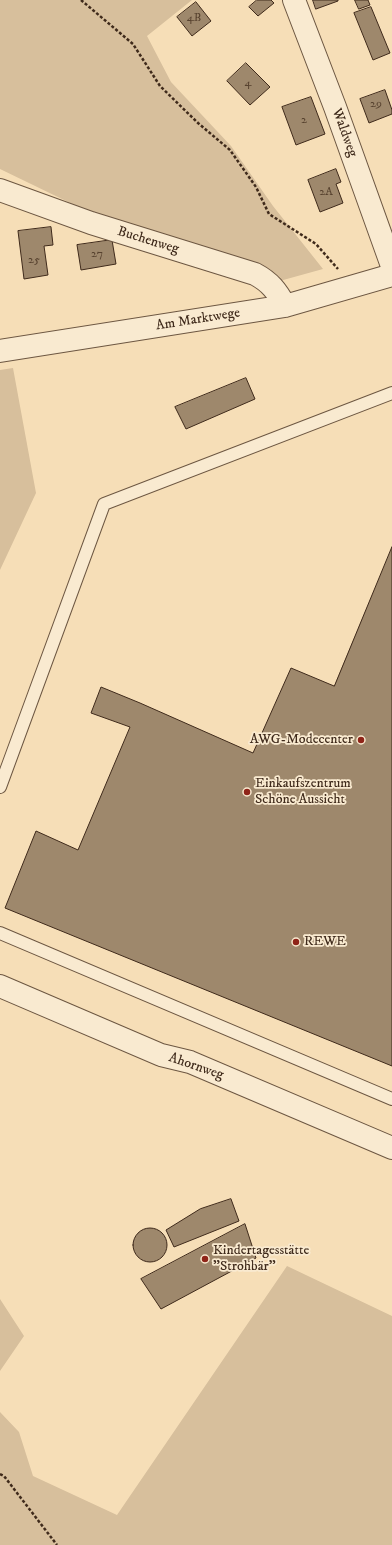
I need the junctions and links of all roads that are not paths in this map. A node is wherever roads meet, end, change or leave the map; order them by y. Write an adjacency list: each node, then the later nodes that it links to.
1 (294, 0): 3 (street, Waldweg)
2 (0, 190): 5 (street, Buchenweg)
3 (392, 266)
4 (392, 275): 5 (street, Am Marktwege)
5 (285, 306): 6 (street, Am Marktwege)
6 (0, 351)
7 (392, 393): 8 (lane)
8 (0, 787)
9 (0, 933): 11 (lane)
10 (0, 986): 12 (street, Ahornweg)
11 (392, 1099)
12 (392, 1148)

